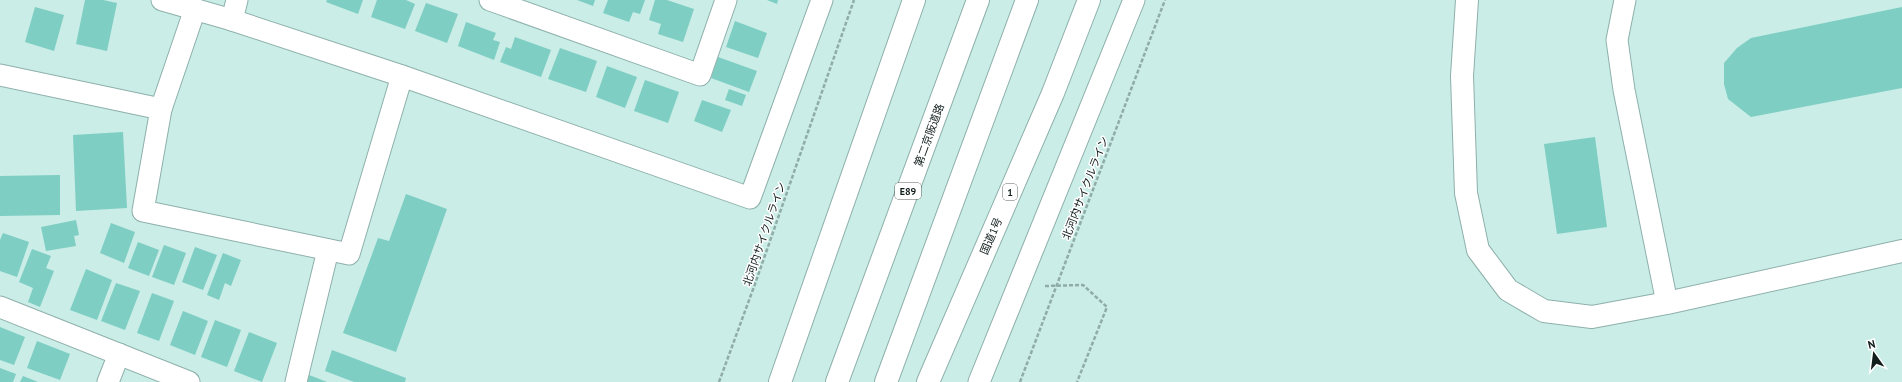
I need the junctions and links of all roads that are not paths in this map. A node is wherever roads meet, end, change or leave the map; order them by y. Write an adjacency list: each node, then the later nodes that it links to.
1 (162, 0): 13 (street)
2 (237, 0): 14 (street)
3 (490, 0): 4 (street)
4 (726, 0)
5 (822, 0): 16 (street)
6 (914, 0): 26 (main road)
7 (978, 0): 27 (main road, 第二京阪道路 / E89)
8 (1026, 0): 28 (main road)
9 (1089, 0): 29 (main road, 国道1号 / 1)
10 (1134, 0): 30 (street)
11 (1467, 0): 20 (main road)
12 (1625, 0): 20 (street)
13 (195, 9): 14 (street); 17 (street)
14 (232, 20): 16 (street)
15 (0, 75): 17 (street)
16 (402, 76): 18 (street)
17 (161, 109): 18 (street)
18 (328, 250): 25 (street)
19 (1902, 251): 20 (main road)
20 (1667, 304)
21 (0, 307): 22 (street)
22 (119, 354): 23 (street); 24 (street)
23 (108, 382)
24 (189, 382)
25 (296, 382)
26 (780, 382)
27 (836, 382)
28 (886, 382)
29 (928, 382)
30 (979, 382)

